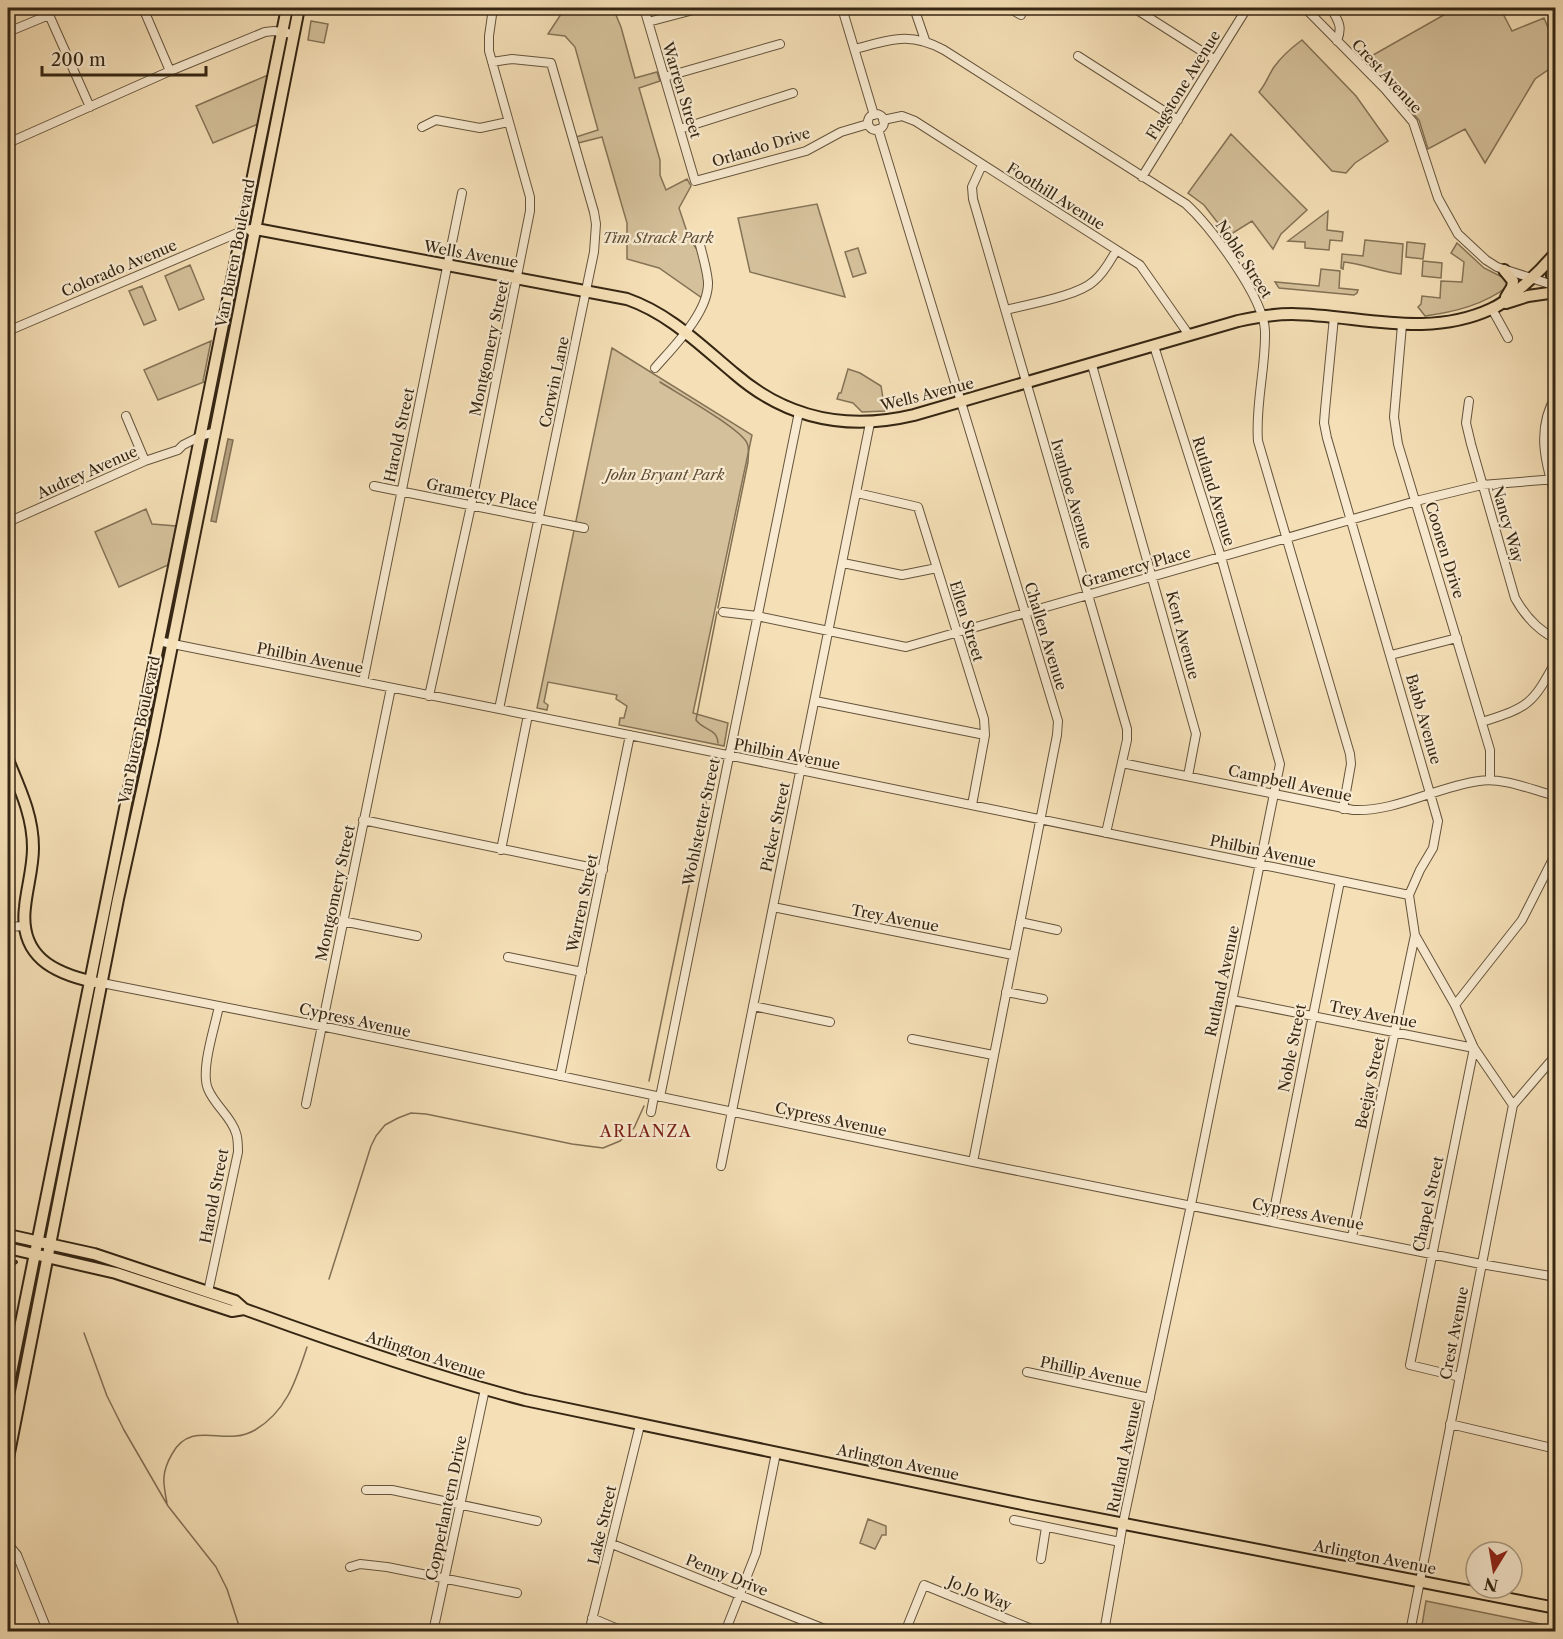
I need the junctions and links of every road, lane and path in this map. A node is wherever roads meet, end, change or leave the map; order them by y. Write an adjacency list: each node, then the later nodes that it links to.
1 (143, 8): 26 (street)
2 (287, 8): 18 (main road, Van Buren Boulevard)
3 (298, 8): 18 (main road, Van Buren Boulevard)
4 (493, 8): 25 (street, Montgomery Street)
5 (644, 8): 16 (street, Warren Street)
6 (701, 8): 16 (street)
7 (842, 8): 22 (street)
8 (914, 8): 19 (street)
9 (1009, 8): 15 (street)
10 (1134, 8): 24 (street)
11 (1247, 8): 24 (street, Flagstone Avenue)
12 (1305, 8): 20 (street, Crest Avenue)
13 (1331, 8): 20 (street)
14 (48, 11): 17 (street); 29 (street)
15 (1021, 15)
16 (648, 22): 27 (street, Warren Street)
17 (8, 32)
18 (288, 33): 26 (street); 43 (main road, Van Buren Boulevard); 44 (main road, Van Buren Boulevard)
19 (925, 40): 22 (street, Noble Street); 40 (street, Noble Street)
20 (1337, 42): 49 (street, Crest Avenue)
21 (780, 44): 27 (street)
22 (855, 49): 30 (street)
23 (1078, 56): 32 (street)
24 (1214, 59): 32 (street, Flagstone Avenue)
25 (492, 62): 33 (street, Montgomery Street); 55 (street, Corwin Lane)
26 (170, 71): 29 (street)
27 (665, 77): 36 (street, Warren Street)
28 (793, 93): 36 (street)
29 (90, 107): 38 (street)
30 (874, 115): 31 (street); 34 (street)
31 (883, 120): 37 (street); 39 (street, Foothill Avenue)
32 (1178, 120): 40 (street, Flagstone Avenue)
33 (508, 122): 35 (street); 50 (street, Montgomery Street)
34 (868, 124): 37 (street); 41 (street, Orlando Drive)
35 (422, 127)
36 (680, 129): 41 (street, Warren Street)
37 (878, 129): 73 (street, Challen Avenue)
38 (8, 142)
39 (982, 165): 46 (street, Foothill Avenue); 58 (street, Ivanhoe Avenue)
40 (1142, 177): 59 (street, Noble Street)
41 (695, 181)
42 (462, 193): 48 (street, Harold Street)
43 (256, 229): 44 (main road, Wells Avenue); 48 (main road, Wells Avenue); 67 (main road, Van Buren Boulevard)
44 (242, 231): 53 (main road, Van Buren Boulevard); 62 (street, Colorado Avenue)
45 (700, 245): 63 (street)
46 (1116, 250): 58 (street); 64 (street, Foothill Avenue)
47 (1555, 252): 51 (main road, Wells Avenue); 52 (main road)
48 (448, 266): 50 (main road, Wells Avenue); 85 (street, Harold Street)
49 (1504, 270): 51 (street, Crest Avenue); 57 (main road)
50 (517, 278): 55 (main road, Wells Avenue); 89 (street, Montgomery Street)
51 (1531, 279): 54 (street, Crest Avenue); 57 (main road, Wells Avenue)
52 (1556, 281)
53 (231, 282): 67 (main road); 78 (main road, Van Buren Boulevard)
54 (1556, 286)
55 (586, 291): 63 (main road, Wells Avenue); 90 (street, Corwin Lane)
56 (1556, 292): 57 (main road)
57 (1497, 306): 61 (main road, Wells Avenue); 65 (street)
58 (1006, 310): 70 (street, Ivanhoe Avenue)
59 (1264, 315): 60 (main road, Wells Avenue); 64 (main road, Wells Avenue); 94 (street, Noble Street)
60 (1334, 317): 61 (main road, Wells Avenue); 91 (street, Babb Avenue)
61 (1402, 324): 88 (street, Coonen Drive)
62 (8, 331)
63 (686, 332): 69 (street); 74 (main road, Wells Avenue)
64 (1189, 335): 66 (main road, Wells Avenue)
65 (1508, 338)
66 (1154, 346): 68 (main road, Wells Avenue); 95 (street, Rutland Avenue)
67 (230, 358): 77 (main road, Van Buren Boulevard)
68 (1092, 364): 70 (main road, Wells Avenue); 98 (street, Kent Avenue)
69 (656, 368)
70 (1025, 383): 73 (main road, Wells Avenue); 99 (street, Ivanhoe Avenue)
71 (1556, 396): 82 (street)
72 (1469, 400): 83 (street, Nancy Way)
73 (961, 402): 76 (main road, Wells Avenue); 101 (street, Challen Avenue)
74 (799, 412): 76 (main road, Wells Avenue); 102 (street, Wohlstetter Street)
75 (126, 416): 80 (street)
76 (870, 423): 86 (street, Picker Street)
77 (215, 432): 78 (street, Audrey Avenue); 108 (main road, Van Buren Boulevard)
78 (201, 436): 79 (street, Audrey Avenue); 81 (main road, Van Buren Boulevard)
79 (178, 450): 80 (street, Audrey Avenue); 81 (street)
80 (145, 461): 92 (street, Audrey Avenue)
81 (196, 462): 107 (main road, Van Buren Boulevard)
82 (1553, 479): 83 (street, Gramercy Place); 87 (street)
83 (1482, 485): 88 (street, Gramercy Place); 106 (street, Nancy Way)
84 (374, 486): 85 (street, Gramercy Place)
85 (401, 492): 89 (street, Gramercy Place); 111 (street, Harold Street)
86 (857, 493): 96 (street, Picker Street); 97 (street, Ellen Street)
87 (1556, 497)
88 (1416, 501): 91 (street, Gramercy Place); 105 (street, Coonen Drive)
89 (471, 506): 90 (street, Gramercy Place); 113 (street, Montgomery Street)
90 (539, 519): 93 (street, Gramercy Place); 115 (street, Corwin Lane)
91 (1350, 519): 94 (street, Gramercy Place); 109 (street, Babb Avenue)
92 (8, 522)
93 (584, 528)
94 (1287, 538): 95 (street, Gramercy Place); 130 (street, Noble Street)
95 (1221, 557): 98 (street, Gramercy Place); 127 (street, Rutland Avenue)
96 (843, 562): 97 (street); 103 (street, Picker Street)
97 (937, 568): 104 (street, Ellen Street)
98 (1152, 577): 99 (street, Gramercy Place); 124 (street, Kent Avenue)
99 (1088, 595): 101 (street, Gramercy Place); 122 (street, Ivanhoe Avenue)
100 (723, 612): 102 (street, Gramercy Place)
101 (1025, 613): 104 (street, Gramercy Place); 134 (street, Challen Avenue)
102 (757, 616): 103 (street, Gramercy Place); 120 (street, Wohlstetter Street)
103 (829, 631): 104 (street, Gramercy Place); 114 (street, Picker Street)
104 (956, 633): 119 (street, Ellen Street)
105 (1457, 638): 109 (street); 117 (street, Coonen Drive)
106 (1556, 639)
107 (158, 641): 108 (street, Philbin Avenue); 131 (main road, Van Buren Boulevard)
108 (172, 644): 111 (street, Philbin Avenue); 132 (main road, Van Buren Boulevard)
109 (1391, 655): 126 (street, Babb Avenue)
110 (1556, 661): 117 (street)
111 (363, 682): 112 (street, Philbin Avenue)
112 (390, 688): 113 (street, Philbin Avenue); 133 (street, Montgomery Street)
113 (429, 696): 115 (street, Philbin Avenue)
114 (815, 700): 119 (street); 123 (street, Picker Street)
115 (500, 709): 116 (street, Philbin Avenue)
116 (528, 715): 118 (street, Philbin Avenue); 136 (street)
117 (1482, 722): 125 (street, Coonen Drive)
118 (630, 735): 120 (street, Philbin Avenue); 139 (street, Warren Street)
119 (985, 735): 129 (street, Ellen Street)
120 (729, 756): 123 (street, Philbin Avenue); 171 (street, Wohlstetter Street)
121 (8, 760): 145 (main road)
122 (1122, 763): 124 (street, Campbell Avenue); 135 (street, Ivanhoe Avenue)
123 (801, 770): 129 (street, Philbin Avenue); 142 (street, Picker Street)
124 (1188, 776): 127 (street, Campbell Avenue)
125 (1490, 780): 126 (street, Campbell Avenue); 128 (street, Campbell Avenue)
126 (1431, 792): 130 (street, Campbell Avenue); 141 (street, Babb Avenue)
127 (1274, 794): 130 (street, Campbell Avenue); 138 (street, Rutland Avenue)
128 (1556, 795)
129 (972, 805): 134 (street, Philbin Avenue)
130 (1343, 809)
131 (123, 814): 132 (main road); 153 (main road, Van Buren Boulevard)
132 (136, 818): 154 (main road, Van Buren Boulevard)
133 (363, 820): 136 (street); 143 (street, Montgomery Street)
134 (1041, 820): 135 (street, Philbin Avenue); 144 (street, Challen Avenue)
135 (1106, 833): 138 (street, Philbin Avenue)
136 (501, 850): 139 (street)
137 (1556, 853): 158 (street)
138 (1260, 864): 140 (street, Philbin Avenue); 157 (street, Rutland Avenue)
139 (603, 870): 152 (street, Warren Street)
140 (1340, 881): 141 (street, Philbin Avenue); 161 (street, Noble Street)
141 (1409, 896): 148 (street)
142 (772, 907): 150 (street, Trey Avenue); 160 (street, Picker Street)
143 (342, 921): 149 (street); 163 (street, Montgomery Street)
144 (1020, 922): 147 (street); 150 (street, Challen Avenue)
145 (24, 926): 146 (street); 153 (main road)
146 (8, 927)
147 (1057, 930)
148 (1415, 935): 158 (street); 164 (street, Beejay Street)
149 (417, 936)
150 (1013, 955): 155 (street, Challen Avenue)
151 (508, 957): 152 (street)
152 (582, 972): 169 (street, Warren Street)
153 (89, 981): 154 (main road); 170 (main road, Van Buren Boulevard)
154 (102, 983): 159 (street, Cypress Avenue); 177 (main road, Van Buren Boulevard)
155 (1006, 992): 156 (street); 167 (street, Challen Avenue)
156 (1043, 999)
157 (1232, 1000): 161 (street, Trey Avenue); 181 (street, Rutland Avenue)
158 (1455, 1005): 166 (street)
159 (219, 1006): 163 (street, Cypress Avenue); 194 (street, Harold Street)
160 (753, 1006): 162 (street); 175 (street, Picker Street)
161 (1312, 1016): 164 (street, Trey Avenue); 182 (street, Noble Street)
162 (830, 1022)
163 (321, 1026): 169 (street, Cypress Avenue); 172 (street, Montgomery Street)
164 (1395, 1032): 166 (street, Trey Avenue); 184 (street, Beejay Street)
165 (912, 1039): 167 (street)
166 (1474, 1048): 173 (street); 189 (street, Chapel Street)
167 (993, 1055): 178 (street, Challen Avenue)
168 (1556, 1055): 173 (street, Crest Avenue)
169 (560, 1076): 171 (street, Cypress Avenue)
170 (69, 1084): 176 (main road, Van Buren Boulevard); 177 (main road)
171 (657, 1096): 174 (street, Wohlstetter Street); 175 (street, Cypress Avenue)
172 (306, 1104)
173 (1513, 1105): 191 (street, Crest Avenue)
174 (651, 1112)
175 (732, 1112): 178 (street, Cypress Avenue); 179 (street, Picker Street)
176 (58, 1136): 180 (main road); 185 (main road, Van Buren Boulevard)
177 (71, 1138): 180 (main road, Van Buren Boulevard)
178 (973, 1162): 181 (street, Cypress Avenue)
179 (721, 1166)
180 (63, 1178): 186 (main road, Van Buren Boulevard)
181 (1191, 1205): 182 (street, Cypress Avenue); 200 (street, Rutland Avenue)
182 (1272, 1221): 184 (street, Cypress Avenue)
183 (8, 1235): 185 (main road, Arlington Avenue)
184 (1352, 1237): 189 (street, Cypress Avenue)
185 (36, 1241): 186 (main road, Arlington Avenue); 188 (main road, Van Buren Boulevard)
186 (51, 1244): 190 (main road, Van Buren Boulevard); 194 (main road, Arlington Avenue)
187 (8, 1248): 188 (main road, Arlington Avenue)
188 (33, 1253): 190 (main road, Arlington Avenue); 198 (main road, Van Buren Boulevard)
189 (1431, 1253): 191 (street, Cypress Avenue); 197 (street, Chapel Street)
190 (48, 1257): 193 (main road, Arlington Avenue); 205 (main road, Van Buren Boulevard)
191 (1481, 1264): 192 (street, Cypress Avenue); 197 (street, Crest Avenue)
192 (1556, 1277)
193 (174, 1291): 194 (main road); 195 (main road, Arlington Avenue)
194 (208, 1292): 195 (main road, Arlington Avenue)
195 (244, 1309): 199 (main road, Arlington Avenue)
196 (1027, 1372): 200 (street, Phillip Avenue)
197 (1460, 1377): 201 (street, Crest Avenue)
198 (8, 1387)
199 (485, 1389): 202 (main road, Arlington Avenue); 207 (street, Copperlantern Drive)
200 (1150, 1398): 210 (street, Rutland Avenue)
201 (1450, 1424): 203 (street); 218 (street, Crest Avenue)
202 (640, 1425): 204 (main road, Arlington Avenue); 214 (street, Lake Street)
203 (1556, 1449)
204 (776, 1453): 210 (main road, Arlington Avenue); 220 (street)
205 (8, 1458)
206 (366, 1490): 207 (street)
207 (461, 1505): 209 (street); 217 (street, Copperlantern Drive)
208 (1014, 1520): 211 (street)
209 (537, 1521)
210 (1123, 1523): 212 (street, Rutland Avenue); 218 (main road, Arlington Avenue)
211 (1046, 1527): 212 (street); 215 (street)
212 (1120, 1542): 231 (street, Rutland Avenue)
213 (8, 1544): 223 (street)
214 (612, 1544): 220 (street, Penny Drive); 222 (street, Lake Street)
215 (1041, 1559)
216 (350, 1567): 217 (street)
217 (446, 1578): 219 (street); 224 (street, Copperlantern Drive)
218 (1420, 1581): 221 (main road, Arlington Avenue); 232 (street, Crest Avenue)
219 (517, 1593)
220 (740, 1595): 227 (street); 228 (street, Penny Drive)
221 (1556, 1608)
222 (592, 1618): 225 (street, Lake Street); 226 (street)
223 (48, 1632)
224 (434, 1632)
225 (589, 1632)
226 (625, 1632)
227 (725, 1632)
228 (832, 1632)
229 (905, 1632): 230 (street, Jo Jo Way)
230 (1040, 1632)
231 (1104, 1632)
232 (1410, 1632)

